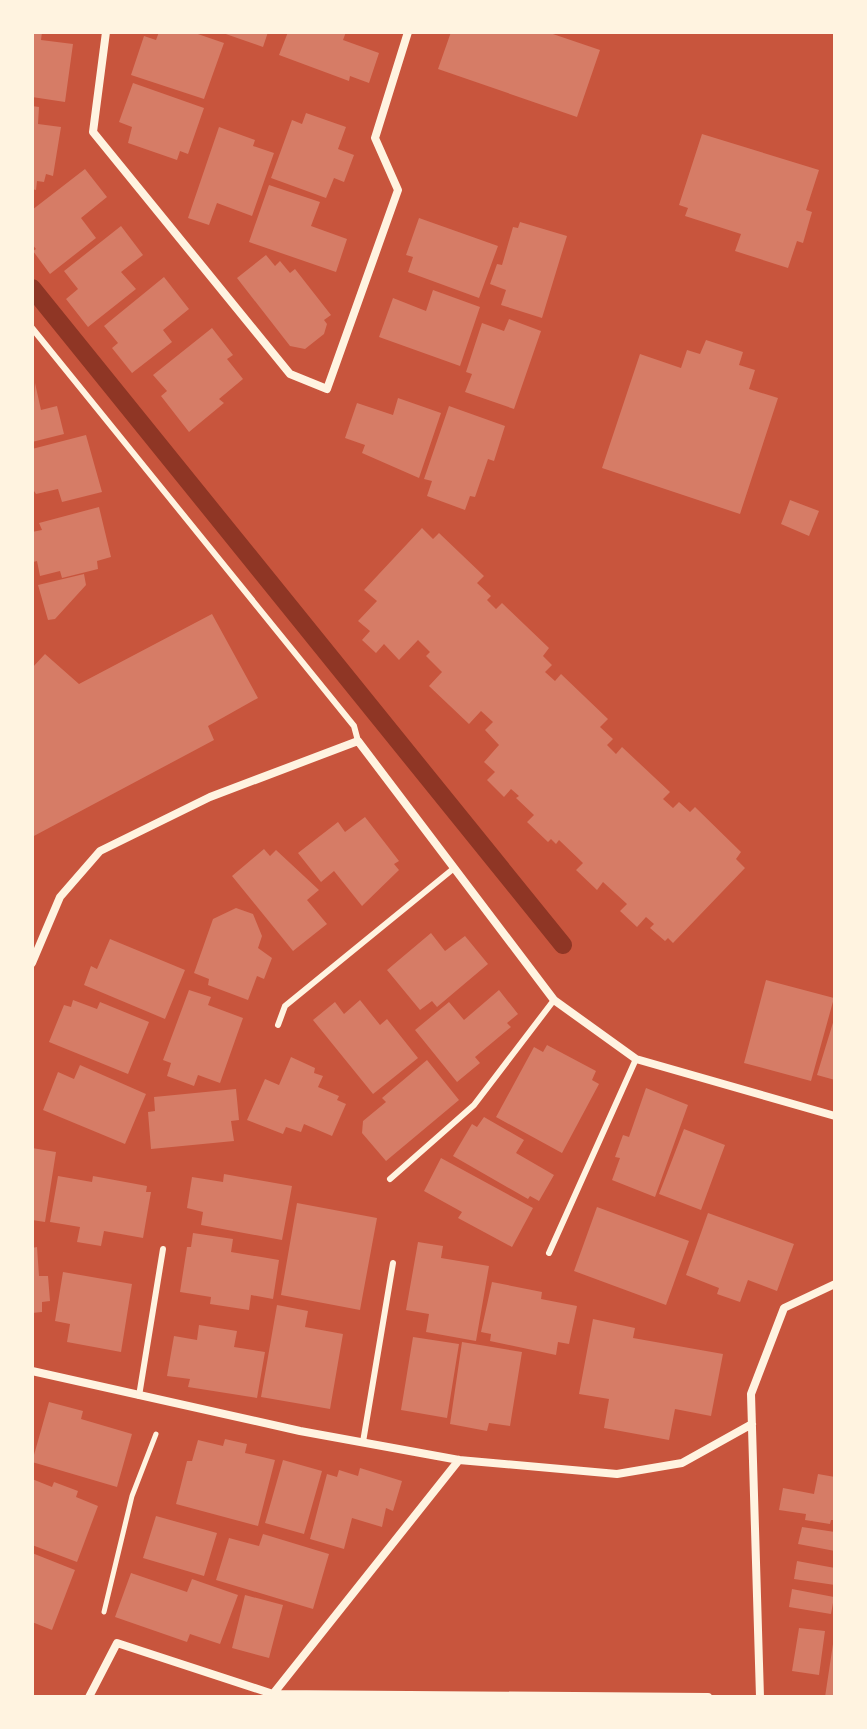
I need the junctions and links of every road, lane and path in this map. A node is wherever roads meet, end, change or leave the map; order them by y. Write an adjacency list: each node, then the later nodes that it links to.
1 (106, 32): 2 (street)
2 (408, 32)
3 (32, 328): 4 (lane)
4 (358, 741): 5 (street); 6 (street)
5 (453, 869): 7 (street); 8 (lane)
6 (32, 963)
7 (554, 1000): 9 (street); 11 (lane)
8 (278, 1025)
9 (636, 1059): 10 (street); 13 (lane)
10 (835, 1116)
11 (390, 1179)
12 (163, 1249): 17 (lane)
13 (549, 1253)
14 (393, 1263): 20 (lane)
15 (835, 1284): 19 (street)
16 (32, 1371): 17 (street)
17 (139, 1396): 18 (street)
18 (168, 1403): 20 (street); 22 (path)
19 (752, 1424): 21 (street); 26 (street)
20 (363, 1442): 21 (street)
21 (459, 1460): 23 (street)
22 (117, 1643): 23 (street); 24 (street)
23 (273, 1694): 25 (street)
24 (89, 1697)
25 (708, 1697)
26 (760, 1697)

